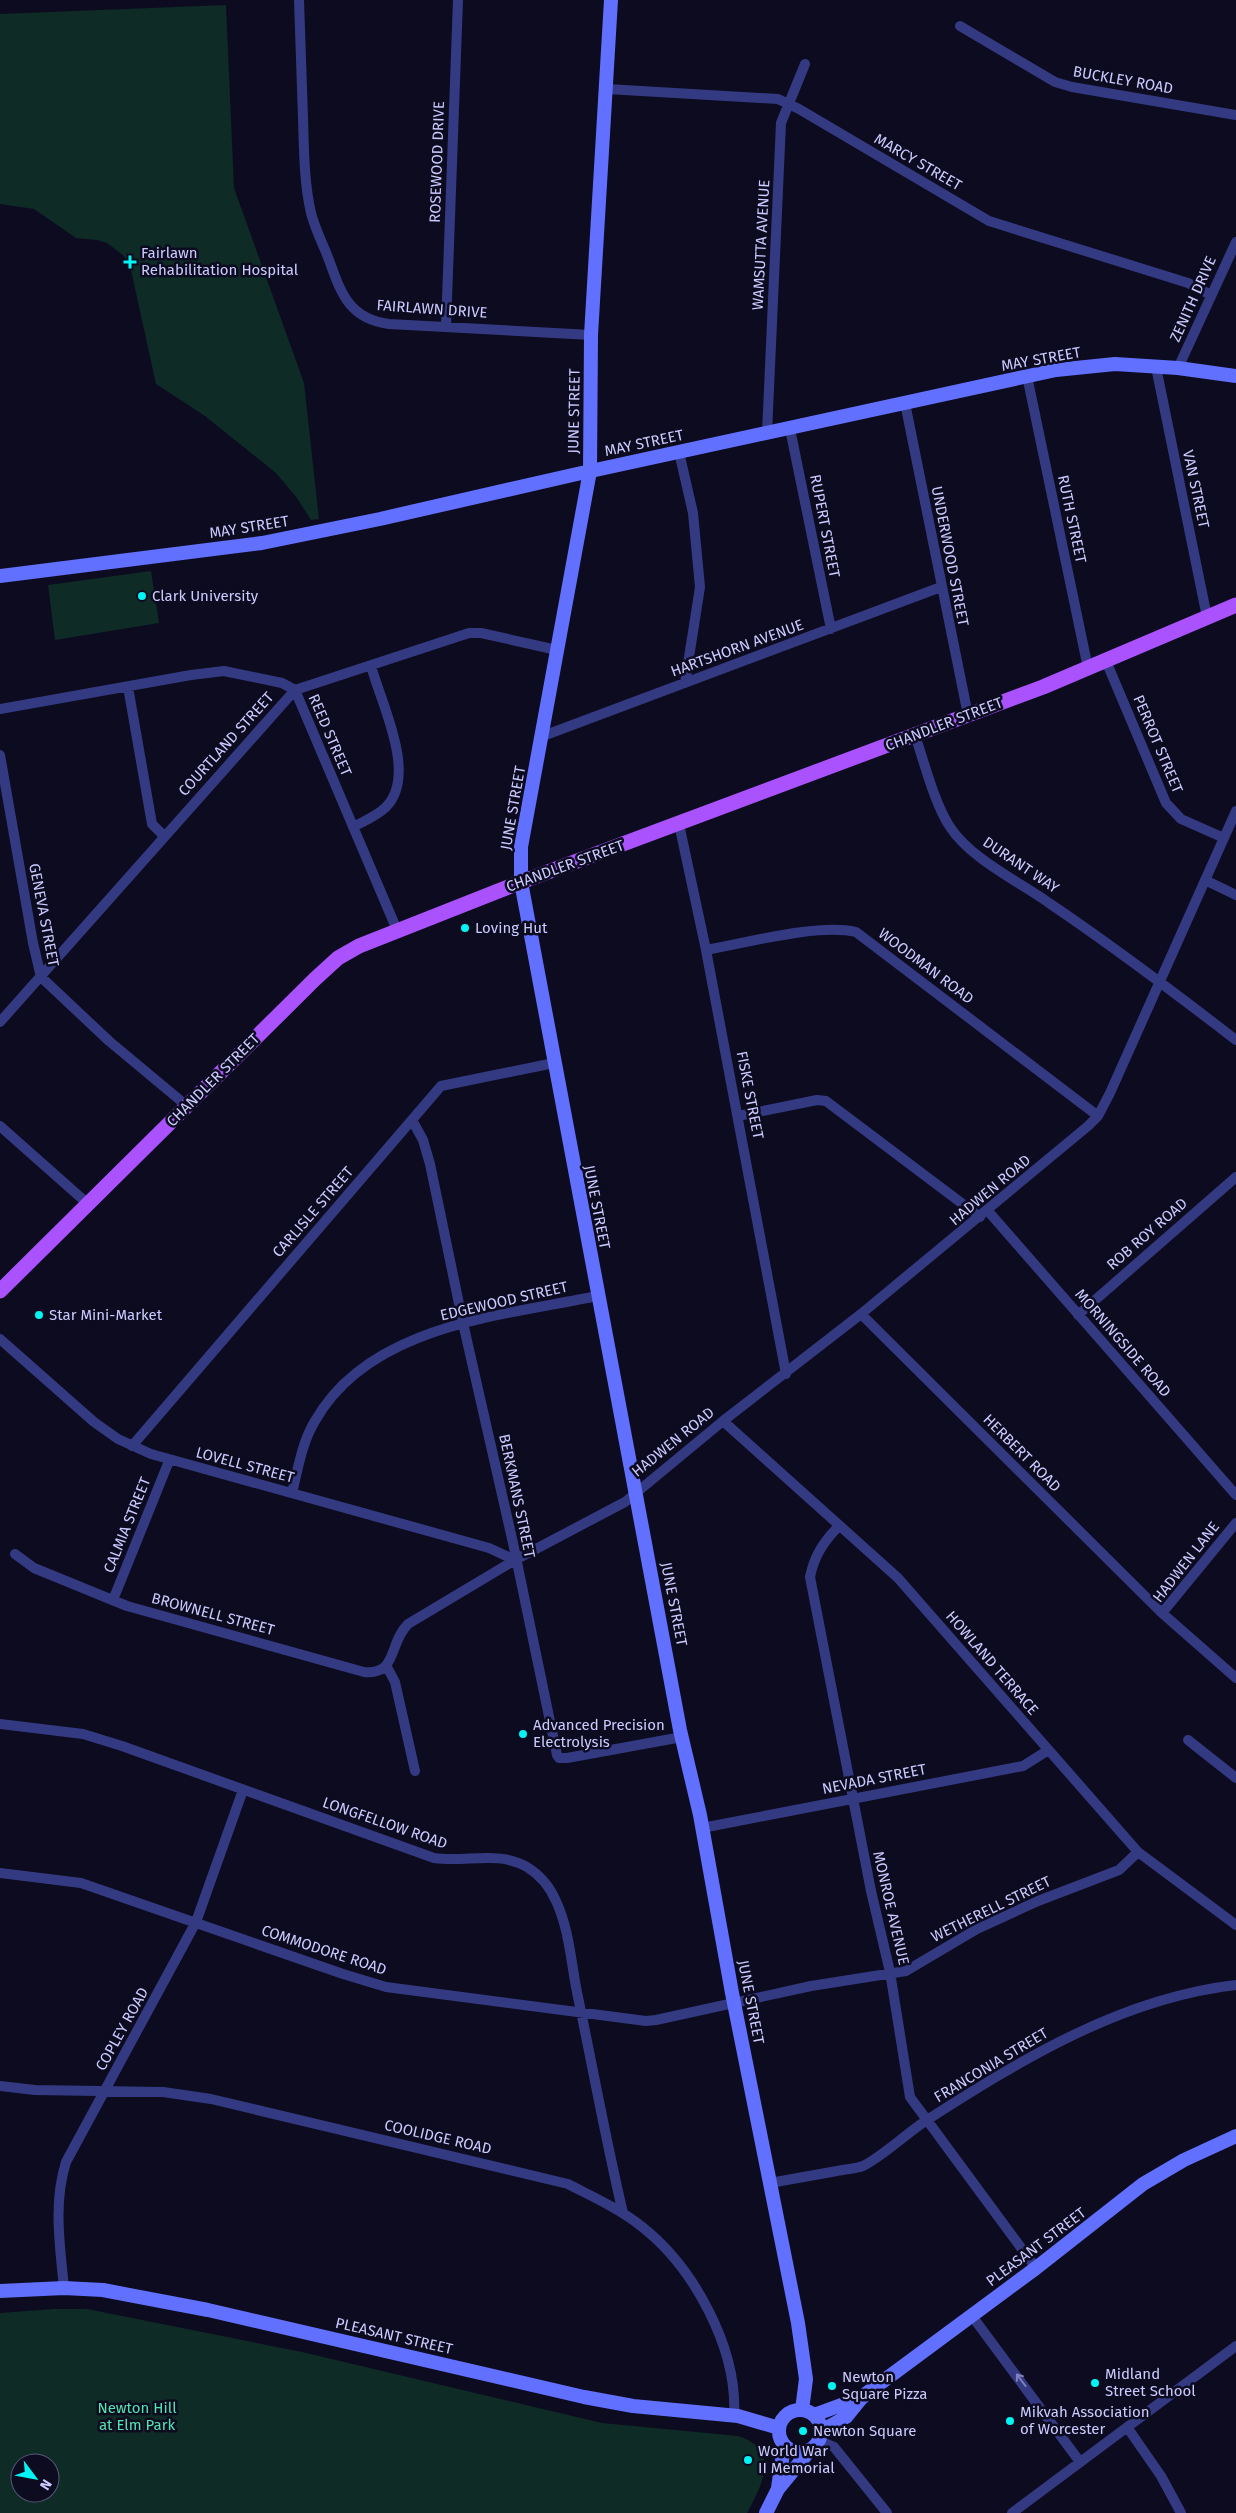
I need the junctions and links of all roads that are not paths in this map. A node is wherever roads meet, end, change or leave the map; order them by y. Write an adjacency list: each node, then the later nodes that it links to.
1 (299, 0): 11 (street, FAIRLAWN DRIVE)
2 (458, 0): 11 (street, ROSEWOOD DRIVE)
3 (611, 0): 6 (street, JUNE STREET)
4 (960, 26): 8 (street, BUCKLEY ROAD)
5 (805, 64): 7 (street, WAMSUTTA AVENUE)
6 (607, 88): 7 (street, MARCY STREET); 12 (street, JUNE STREET)
7 (789, 104): 10 (street, MARCY STREET); 19 (street, WAMSUTTA AVENUE)
8 (1236, 115)
9 (1236, 242): 10 (street, ZENITH DRIVE)
10 (1211, 295): 14 (street, ZENITH DRIVE)
11 (446, 326): 12 (street, FAIRLAWN DRIVE)
12 (591, 335): 21 (street, JUNE STREET)
13 (1156, 367): 14 (street, MAY STREET); 15 (street, MAY STREET); 25 (street, VAN STREET)
14 (1178, 368): 16 (street, MAY STREET)
15 (1027, 376): 17 (street, MAY STREET); 30 (street, RUTH STREET)
16 (1236, 376)
17 (905, 403): 18 (street, MAY STREET); 23 (street, UNDERWOOD STREET)
18 (790, 429): 19 (street, MAY STREET); 26 (street, RUPERT STREET)
19 (768, 433): 20 (street, MAY STREET)
20 (679, 452): 21 (street, MAY STREET); 31 (street)
21 (590, 471): 22 (street, MAY STREET); 27 (street, JUNE STREET)
22 (0, 576)
23 (941, 587): 26 (street, HARTSHORN AVENUE); 35 (street, UNDERWOOD STREET)
24 (1236, 605): 25 (main road, CHANDLER STREET)
25 (1207, 617): 28 (main road, CHANDLER STREET)
26 (831, 629): 31 (street, HARTSHORN AVENUE)
27 (557, 650): 29 (street, COURTLAND STREET); 37 (street, JUNE STREET)
28 (1106, 660): 30 (main road, CHANDLER STREET); 43 (street, PERROT STREET)
29 (371, 666): 33 (street, COURTLAND STREET); 41 (street)
30 (1088, 668): 35 (main road, CHANDLER STREET)
31 (685, 684): 37 (street, HARTSHORN AVENUE)
32 (128, 687): 33 (street, REED STREET); 34 (street, REED STREET); 42 (street)
33 (296, 690): 41 (street, REED STREET); 42 (street, COURTLAND STREET)
34 (0, 709)
35 (968, 715): 36 (main road, CHANDLER STREET)
36 (915, 735): 40 (main road, CHANDLER STREET); 50 (street, DURANT WAY)
37 (543, 736): 45 (street, JUNE STREET)
38 (0, 755): 49 (street, GENEVA STREET)
39 (1236, 811): 43 (street, HADWEN ROAD)
40 (679, 824): 45 (main road, CHANDLER STREET); 48 (street, FISKE STREET)
41 (353, 827): 47 (street, REED STREET)
42 (164, 836): 49 (street, COURTLAND STREET)
43 (1224, 838): 44 (street, HADWEN ROAD)
44 (1205, 880): 46 (street); 50 (street, HADWEN ROAD)
45 (521, 882): 47 (main road, CHANDLER STREET); 53 (street, JUNE STREET)
46 (1236, 895)
47 (398, 930): 54 (main road, CHANDLER STREET)
48 (706, 950): 55 (street, FISKE STREET); 56 (street, WOODMAN ROAD)
49 (41, 977): 51 (street, COURTLAND STREET); 54 (street, GENEVA STREET)
50 (1158, 982): 52 (street, DURANT WAY); 56 (street, HADWEN ROAD)
51 (0, 1022)
52 (1236, 1040)
53 (554, 1063): 57 (street, CARLISLE STREET); 63 (street, JUNE STREET)
54 (187, 1106): 60 (main road, CHANDLER STREET)
55 (738, 1116): 61 (street, MORNINGSIDE ROAD); 68 (street, FISKE STREET)
56 (1098, 1116): 61 (street, HADWEN ROAD)
57 (412, 1120): 66 (street, BERKMANS STREET); 70 (street, CARLISLE STREET)
58 (0, 1126): 60 (street)
59 (1236, 1177): 65 (street, ROB ROY ROAD)
60 (88, 1204): 62 (main road, CHANDLER STREET)
61 (984, 1214): 64 (street, HADWEN ROAD); 65 (street, MORNINGSIDE ROAD)
62 (0, 1291)
63 (597, 1296): 66 (street, EDGEWOOD STREET); 72 (street, JUNE STREET)
64 (861, 1314): 68 (street, HADWEN ROAD); 80 (street, HERBERT ROAD)
65 (1078, 1315): 74 (street, MORNINGSIDE ROAD)
66 (463, 1323): 73 (street, EDGEWOOD STREET); 78 (street, BERKMANS STREET)
67 (0, 1339): 70 (street, LOVELL STREET)
68 (786, 1374): 69 (street, HADWEN ROAD)
69 (723, 1421): 72 (street, HADWEN ROAD); 76 (street, HOWLAND TERRACE)
70 (132, 1446): 71 (street, LOVELL STREET)
71 (169, 1461): 73 (street, LOVELL STREET); 79 (street, CALMIA STREET)
72 (635, 1492): 78 (street); 84 (street, JUNE STREET)
73 (292, 1493): 78 (street, LOVELL STREET)
74 (1236, 1495)
75 (1236, 1523): 80 (street, HADWEN LANE)
76 (839, 1526): 86 (street, HOWLAND TERRACE); 90 (street, MONROE AVENUE)
77 (15, 1554): 79 (street, BROWNELL STREET)
78 (515, 1560): 81 (street); 84 (street, BERKMANS STREET)
79 (113, 1600): 81 (street, BROWNELL STREET)
80 (1162, 1613): 82 (street, HADWEN LANE)
81 (387, 1667): 87 (street)
82 (1236, 1678)
83 (0, 1724): 89 (street, LONGFELLOW ROAD)
84 (682, 1737): 91 (street, JUNE STREET)
85 (1188, 1740): 88 (street)
86 (1047, 1751): 90 (street, NEVADA STREET); 92 (street, HOWLAND TERRACE)
87 (415, 1771)
88 (1236, 1778)
89 (243, 1790): 94 (street, COPLEY ROAD); 99 (street, LONGFELLOW ROAD)
90 (852, 1799): 91 (street, NEVADA STREET); 96 (street, MONROE AVENUE)
91 (702, 1828): 98 (street, JUNE STREET)
92 (1138, 1852): 95 (street, HOWLAND TERRACE); 96 (street, WETHERELL STREET)
93 (0, 1874): 94 (street, COMMODORE ROAD)
94 (196, 1922): 99 (street, COMMODORE ROAD); 101 (street, COPLEY ROAD)
95 (1236, 1925)
96 (890, 1972): 98 (street, WETHERELL STREET); 102 (street, MONROE AVENUE)
97 (1236, 1985): 102 (street, FRANCONIA STREET)
98 (735, 2004): 99 (street, COMMODORE ROAD); 104 (street, JUNE STREET)
99 (582, 2012): 105 (street, LONGFELLOW ROAD)
100 (0, 2086): 101 (street, COOLIDGE ROAD)
101 (105, 2090): 105 (street, COOLIDGE ROAD); 107 (street, COPLEY ROAD)
102 (927, 2120): 104 (street, FRANCONIA STREET); 106 (street, MONROE AVENUE)
103 (1236, 2136): 106 (street, PLEASANT STREET)
104 (770, 2183): 112 (street, JUNE STREET)
105 (623, 2213): 113 (street, COOLIDGE ROAD)
106 (1036, 2268): 109 (street, PLEASANT STREET)
107 (64, 2288): 108 (street, PLEASANT STREET); 113 (street, PLEASANT STREET)
108 (0, 2291)
109 (972, 2316): 111 (street, PLEASANT STREET); 118 (street, one-way to 109)
110 (1236, 2346): 114 (street)
111 (864, 2396): 112 (street, PLEASANT STREET); 116 (street, PLEASANT STREET)
112 (808, 2413): 115 (street); 116 (street)
113 (734, 2416): 115 (street, PLEASANT STREET)
114 (1127, 2427): 118 (street); 123 (street)
115 (779, 2428): 117 (street)
116 (817, 2441): 117 (street); 119 (street); 121 (street)
117 (784, 2446): 119 (street)
118 (1080, 2462): 122 (street)
119 (778, 2489): 120 (street)
120 (766, 2513)
121 (887, 2513)
122 (1012, 2513)
123 (1181, 2513)

